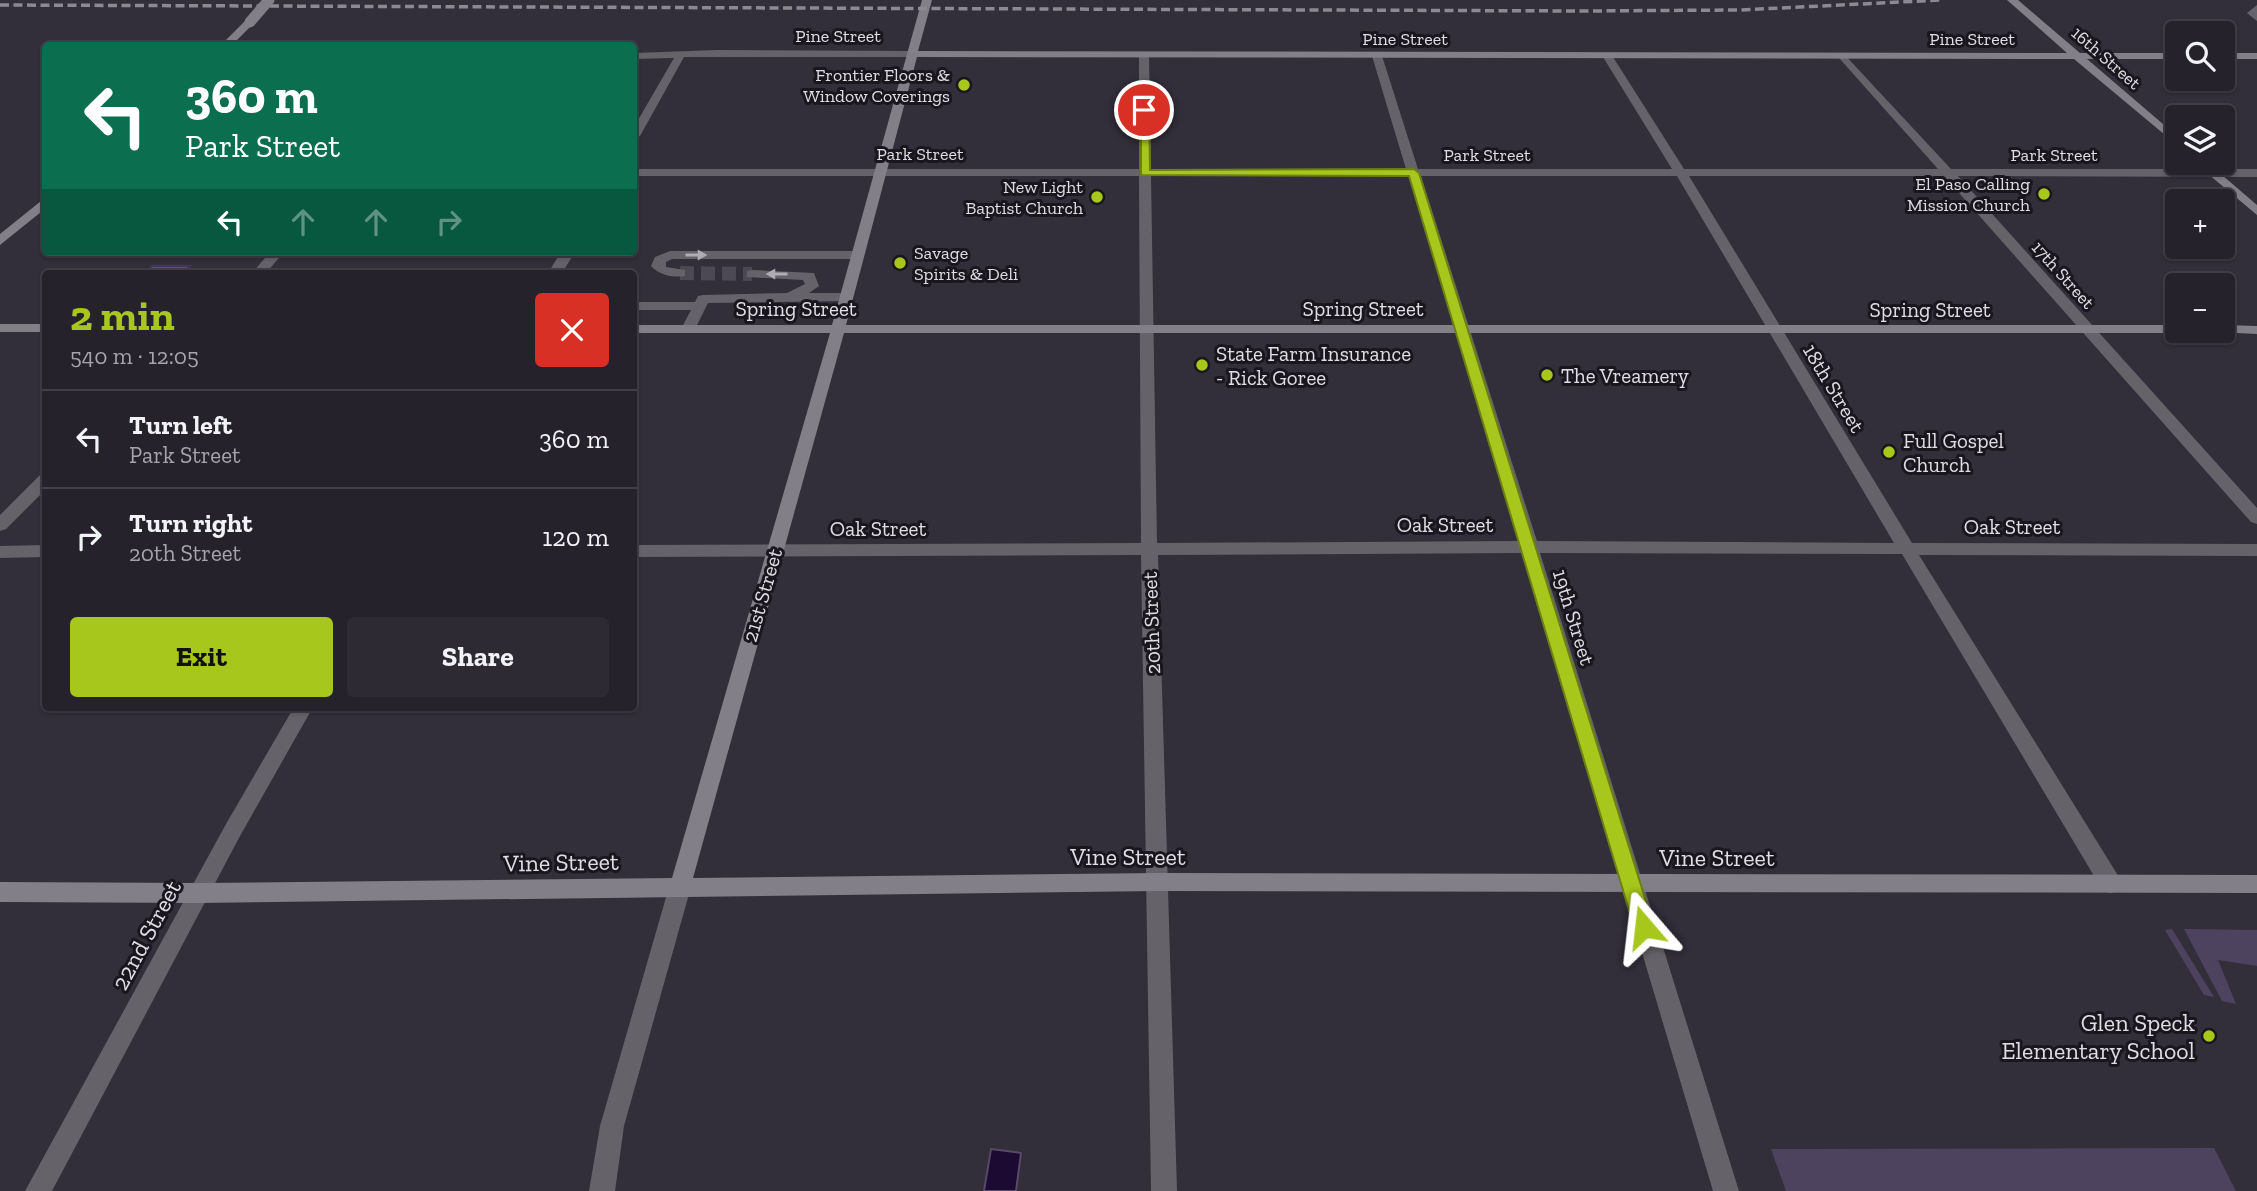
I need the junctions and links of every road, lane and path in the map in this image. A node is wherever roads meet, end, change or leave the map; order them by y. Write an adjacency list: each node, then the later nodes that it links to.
1 (269, 0): 4 (street, bridge)
2 (927, 0): 5 (street, 21st Street)
3 (2012, 0): 15 (street, 16th Street)
4 (229, 42)
5 (911, 54): 6 (street, Pine Street); 9 (street, Pine Street); 19 (street, 21st Street)
6 (1144, 55): 10 (street, Pine Street); 23 (street, 20th Street)
7 (1843, 55): 14 (street, Pine Street); 15 (street, Pine Street); 21 (street, 17th Street)
8 (637, 56): 9 (street, Pine Street)
9 (680, 56): 16 (street)
10 (1377, 56): 14 (street, Pine Street); 24 (street, 19th Street)
11 (2165, 56): 15 (street, Pine Street)
12 (2235, 56): 13 (street)
13 (2257, 56)
14 (1608, 57): 20 (street, 18th Street)
15 (2078, 57): 17 (street, 16th Street)
16 (637, 131)
17 (2165, 132)
18 (637, 172): 19 (street, Park Street)
19 (879, 172): 23 (street, Park Street); 31 (street, 21st Street)
20 (1680, 172): 21 (street, Park Street); 24 (street, Park Street); 51 (street, 18th Street)
21 (1946, 172): 22 (street, Park Street); 42 (street, 17th Street)
22 (2165, 172)
23 (1145, 173): 24 (street, Park Street); 45 (street, 20th Street)
24 (1414, 173): 46 (street, 19th Street)
25 (2235, 173): 26 (street, Park Street)
26 (2257, 173)
27 (2215, 175): 29 (street)
28 (42, 204): 30 (street)
29 (2257, 211)
30 (0, 241)
31 (856, 255): 34 (street, one-way to 31); 37 (street, 21st Street)
32 (274, 256): 33 (street)
33 (262, 270)
34 (680, 273)
35 (752, 274): 36 (street, one-way to 35)
36 (790, 297): 37 (street); 39 (street)
37 (845, 297): 49 (street, 21st Street)
38 (637, 306): 39 (street)
39 (697, 306): 44 (street)
40 (0, 328): 41 (street)
41 (42, 328)
42 (2085, 328): 47 (street, Spring Street); 51 (street, Spring Street); 53 (street, 17th Street)
43 (637, 329): 44 (street, Spring Street)
44 (688, 329): 49 (street, Spring Street)
45 (1146, 329): 46 (street, Spring Street); 49 (street, Spring Street); 57 (street, 20th Street)
46 (1463, 329): 51 (street, Spring Street); 55 (street, 19th Street)
47 (2165, 329)
48 (2235, 329): 50 (street)
49 (836, 330): 61 (street, 21st Street)
50 (2257, 330)
51 (1775, 331): 56 (street, 18th Street)
52 (42, 483): 54 (street)
53 (2257, 518)
54 (0, 525)
55 (1529, 547): 56 (street, Oak Street); 57 (street, Oak Street); 65 (street, 19th Street)
56 (1907, 548): 58 (street, Oak Street); 66 (street, 18th Street)
57 (1149, 549): 61 (street, Oak Street); 64 (street, 20th Street)
58 (2257, 550)
59 (42, 551): 62 (street)
60 (637, 551): 61 (street, Oak Street)
61 (774, 551): 68 (street, 21st Street)
62 (0, 552)
63 (302, 711): 70 (street, 22nd Street)
64 (1158, 882): 65 (street, Vine Street); 68 (street, Vine Street); 73 (street, 20th Street)
65 (1630, 883): 66 (street, Vine Street); 74 (street, 19th Street)
66 (2111, 884): 67 (street, Vine Street)
67 (2257, 884)
68 (680, 887): 70 (street, Vine Street); 72 (street, 21st Street)
69 (0, 892): 70 (street, Vine Street)
70 (199, 893): 71 (street, 22nd Street)
71 (38, 1191)
72 (602, 1191)
73 (1164, 1191)
74 (1726, 1191)

